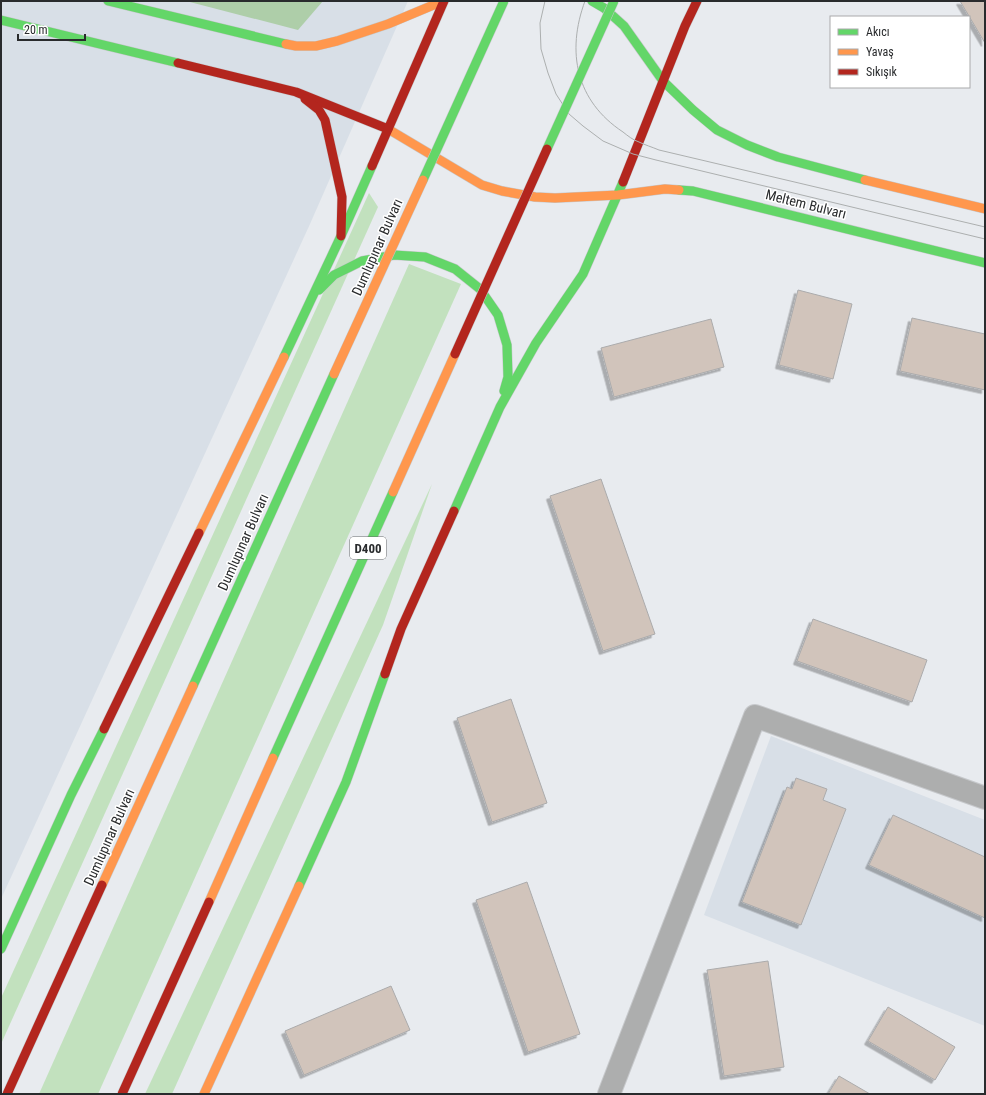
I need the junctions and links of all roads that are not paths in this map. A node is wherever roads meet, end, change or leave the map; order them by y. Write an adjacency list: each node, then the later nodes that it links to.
1 (108, 1): 2 (main road)
2 (444, 1): 10 (main road)
3 (504, 1): 19 (main road, Dumlupınar Bulvarı, bridge)
4 (592, 1): 8 (main road)
5 (614, 1): 20 (main road, D400, bridge)
6 (697, 1): 8 (main road)
7 (1, 20): 9 (main road, Meltem Bulvarı)
8 (663, 81): 11 (main road); 12 (main road)
9 (296, 92): 10 (main road, Meltem Bulvarı); 13 (main road)
10 (388, 129): 11 (main road, Meltem Bulvarı); 13 (main road)
11 (618, 195): 14 (main road, Meltem Bulvarı); 16 (main road)
12 (985, 209)
13 (341, 236): 15 (main road)
14 (985, 262)
15 (312, 297): 16 (main road); 18 (main road)
16 (500, 407): 21 (main road)
17 (985, 798): 22 (street)
18 (1, 949)
19 (7, 1094)
20 (122, 1094)
21 (204, 1094)
22 (609, 1094)

